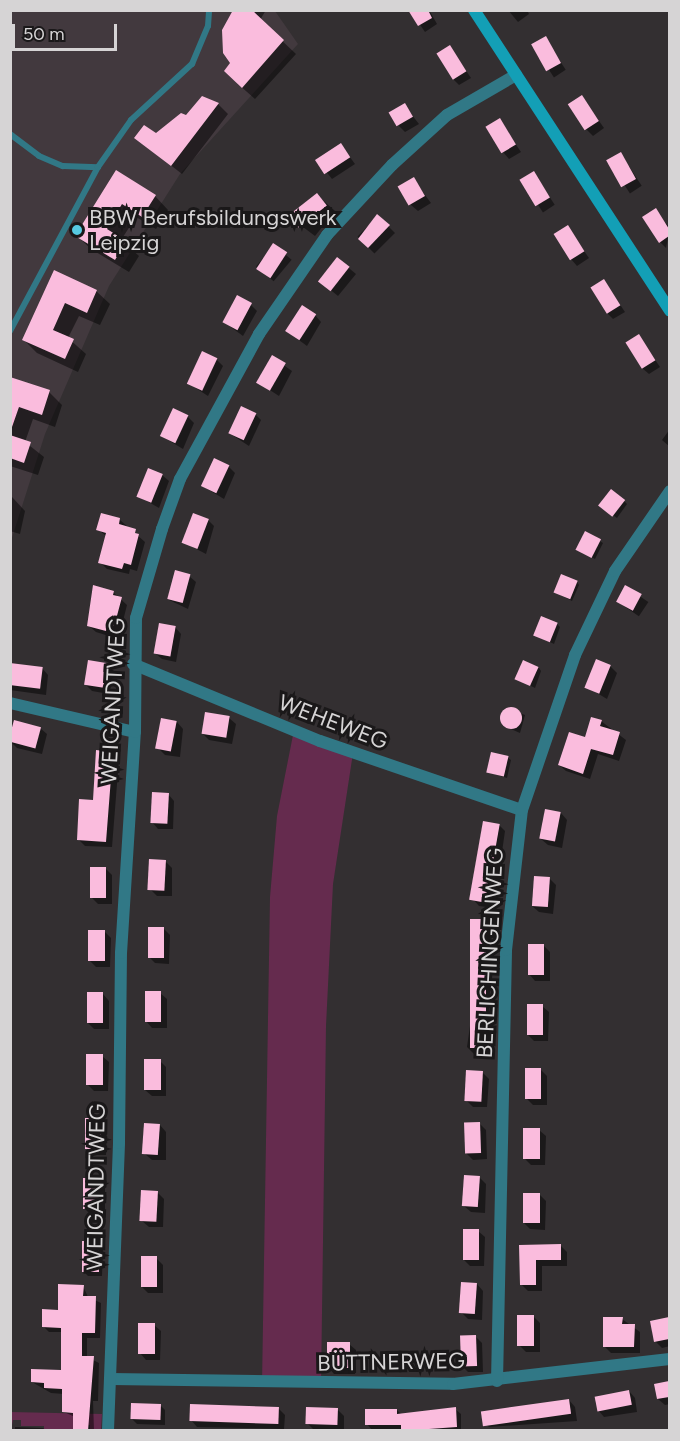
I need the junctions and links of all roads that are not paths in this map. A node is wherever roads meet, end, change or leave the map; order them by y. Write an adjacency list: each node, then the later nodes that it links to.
1 (209, 10): 5 (lane)
2 (474, 10): 3 (main road)
3 (516, 75): 6 (main road); 9 (street, WEIGANDTWEG)
4 (10, 134): 5 (lane)
5 (98, 167): 7 (lane)
6 (669, 311)
7 (10, 331)
8 (669, 491): 12 (street, BERLICHINGENWEG)
9 (133, 664): 11 (street, WEIGANDTWEG); 12 (street, WEHEWEG)
10 (10, 703): 11 (street)
11 (135, 732): 14 (street, WEIGANDTWEG)
12 (522, 810): 15 (street, BERLICHINGENWEG)
13 (669, 1359): 15 (street, BÜTTNERWEG)
14 (111, 1379): 15 (street, BÜTTNERWEG); 16 (street, WEIGANDTWEG)
15 (496, 1381)
16 (108, 1431)

